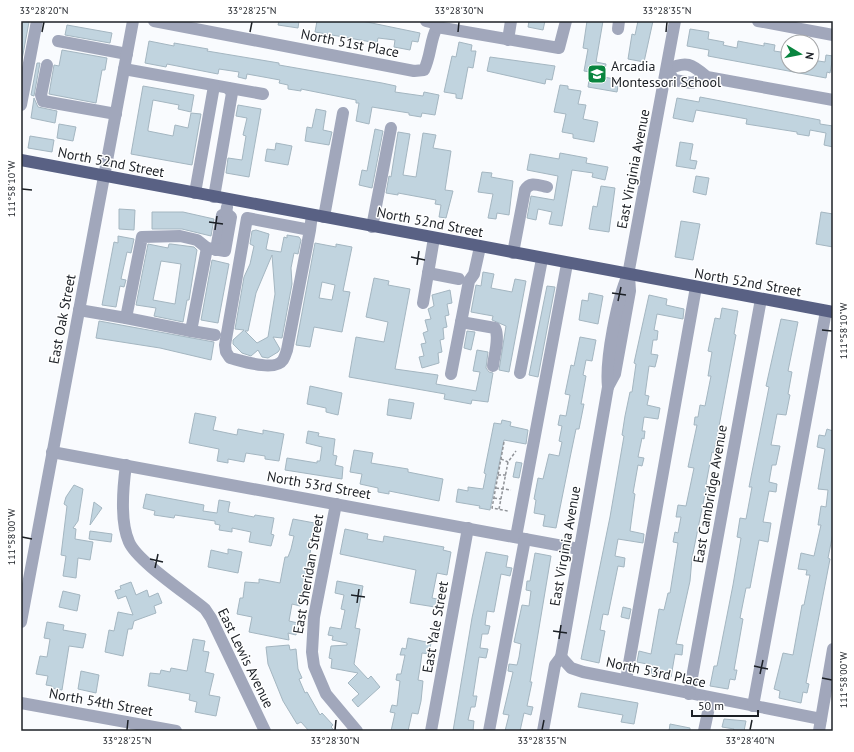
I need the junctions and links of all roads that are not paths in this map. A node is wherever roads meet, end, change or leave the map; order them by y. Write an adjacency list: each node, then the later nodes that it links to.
1 (37, 21): 22 (street)
2 (133, 21): 14 (street, East Oak Street)
3 (154, 21): 10 (street, North 51st Place)
4 (426, 21): 10 (street)
5 (511, 21): 12 (street)
6 (566, 21): 12 (street)
7 (675, 21): 17 (street, East Virginia Avenue)
8 (758, 21): 11 (street)
9 (457, 25): 10 (street); 12 (street)
10 (437, 27)
11 (833, 35)
12 (508, 40)
13 (58, 41): 14 (street)
14 (127, 54): 16 (street, East Oak Street)
15 (47, 65): 24 (street)
16 (124, 69): 18 (street); 24 (street, East Oak Street)
17 (667, 70): 21 (street); 45 (street, East Virginia Avenue)
18 (214, 86): 19 (street); 29 (street)
19 (228, 88): 20 (street); 30 (street)
20 (263, 94)
21 (833, 100)
22 (21, 105)
23 (343, 113): 35 (street)
24 (116, 114): 27 (street, East Oak Street)
25 (391, 128): 36 (street)
26 (21, 160): 27 (main road, North 52nd Street)
27 (104, 176): 29 (main road, North 52nd Street); 50 (street, East Oak Street)
28 (547, 187): 41 (street)
29 (195, 193): 30 (main road, North 52nd Street)
30 (214, 197): 31 (main road, North 52nd Street)
31 (229, 199): 32 (main road, North 52nd Street); 40 (street)
32 (249, 203): 33 (main road, North 52nd Street); 34 (street)
33 (312, 215): 35 (main road, North 52nd Street); 37 (street)
34 (247, 218): 37 (street); 37 (street)
35 (324, 218): 36 (main road, North 52nd Street)
36 (372, 227): 38 (main road, North 52nd Street)
37 (310, 230)
38 (434, 238): 39 (main road, North 52nd Street); 44 (street)
39 (480, 247): 41 (main road, North 52nd Street); 53 (street)
40 (216, 250): 52 (street); 54 (street)
41 (513, 253): 42 (main road, North 52nd Street)
42 (542, 259): 43 (main road, North 52nd Street); 57 (street)
43 (567, 264): 45 (main road, North 52nd Street); 63 (street)
44 (428, 273): 46 (street); 49 (street)
45 (628, 275): 47 (main road, North 52nd Street); 64 (street, East Virginia Avenue)
46 (459, 279)
47 (696, 287): 48 (main road, North 52nd Street); 68 (street)
48 (761, 299): 51 (main road, North 52nd Street); 69 (street, East Cambridge Avenue)
49 (423, 303)
50 (79, 310): 52 (street); 59 (street, East Oak Street)
51 (829, 312): 72 (street)
52 (126, 318): 54 (street)
53 (461, 322): 56 (street); 58 (street)
54 (192, 330): 55 (street)
55 (215, 335)
56 (493, 366)
57 (520, 373)
58 (451, 374)
59 (52, 452): 60 (street, North 53rd Street); 65 (street, East Oak Street)
60 (126, 465): 61 (street, North 53rd Street); 75 (street, East Lewis Avenue)
61 (336, 504): 62 (street, North 53rd Street); 76 (street, East Sheridan Street)
62 (468, 528): 63 (street, North 53rd Street); 77 (street, East Yale Street)
63 (520, 538): 64 (street, North 53rd Street); 78 (street)
64 (579, 549): 67 (street, East Virginia Avenue)
65 (21, 622)
66 (833, 649): 73 (street)
67 (561, 657): 68 (street, North 53rd Place); 79 (street, East Virginia Avenue)
68 (626, 680): 69 (street, North 53rd Place)
69 (689, 694): 70 (street, North 53rd Place)
70 (711, 698): 72 (street, North 53rd Place); 80 (street)
71 (21, 703): 74 (street, North 54th Street)
72 (753, 706): 73 (street, North 53rd Place)
73 (820, 725)
74 (175, 731)
75 (265, 731)
76 (357, 731)
77 (431, 731)
78 (489, 731)
79 (543, 731)
80 (704, 731)

